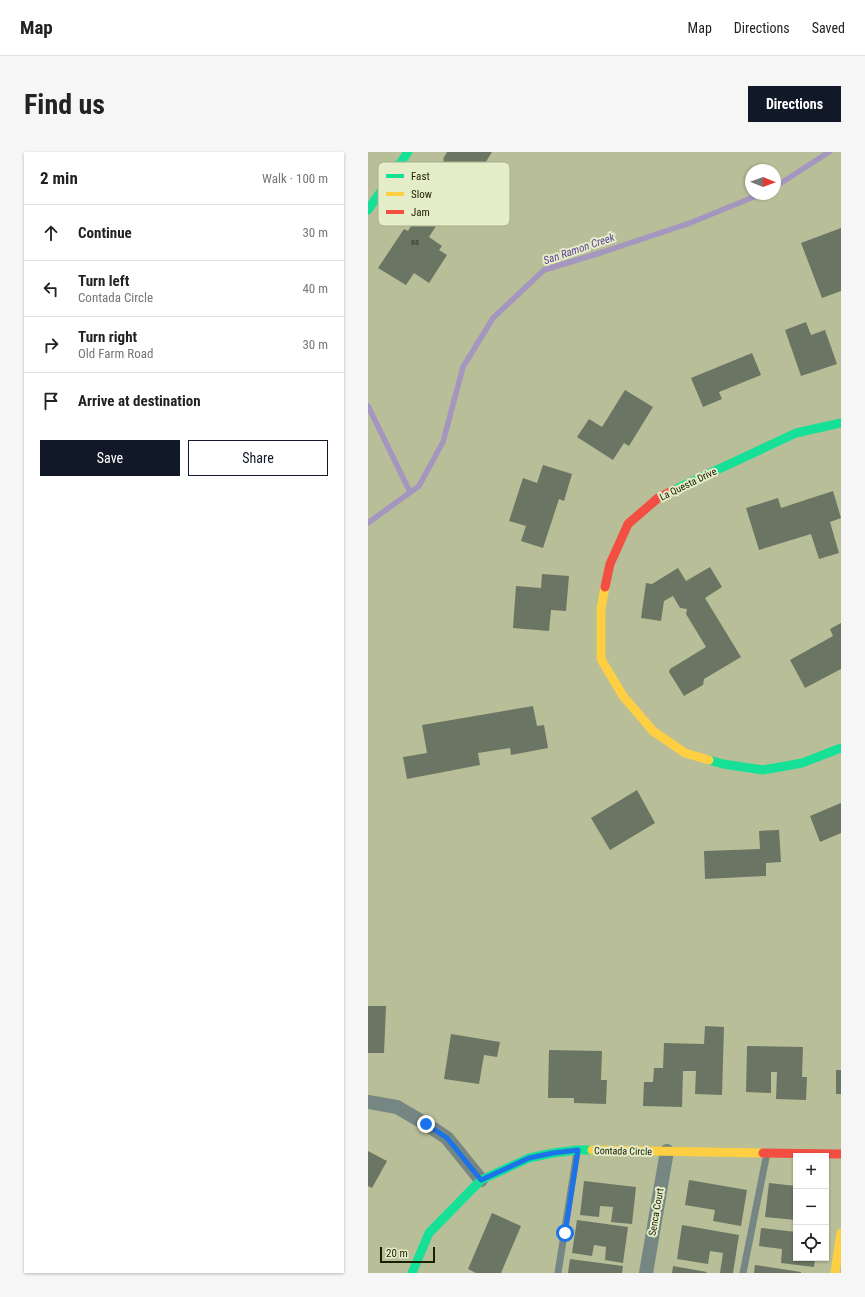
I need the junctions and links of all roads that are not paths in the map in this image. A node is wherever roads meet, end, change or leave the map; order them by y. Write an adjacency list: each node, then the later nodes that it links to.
1 (408, 152): 2 (street)
2 (401, 162)
3 (378, 196): 4 (street)
4 (368, 210)
5 (841, 422): 6 (street, La Questa Drive)
6 (841, 748)
7 (368, 1102): 12 (street)
8 (578, 1150): 9 (street, Contada Circle); 12 (street, Contada Circle); 15 (lane)
9 (667, 1151): 10 (street, Contada Circle); 16 (street, Senca Court)
10 (767, 1153): 11 (street, Contada Circle); 17 (lane)
11 (841, 1154)
12 (481, 1180): 14 (street, Contada Circle)
13 (841, 1233): 18 (street)
14 (412, 1273)
15 (558, 1273)
16 (646, 1273)
17 (743, 1273)
18 (835, 1273)

